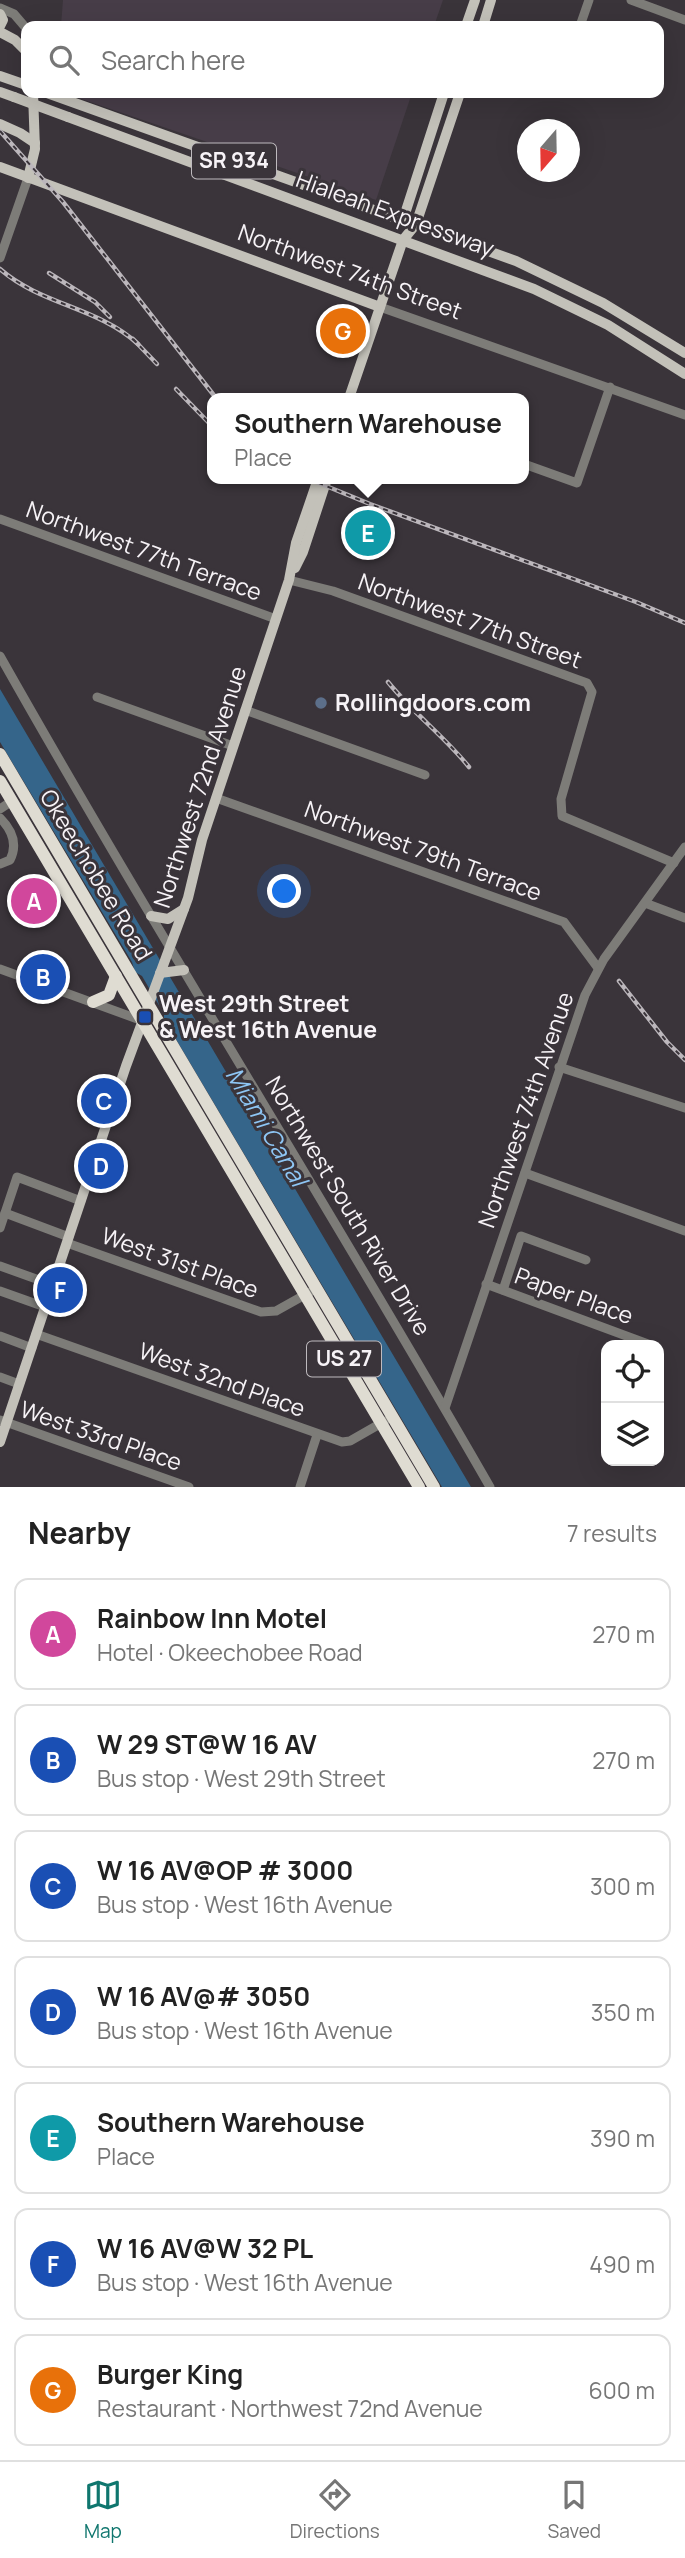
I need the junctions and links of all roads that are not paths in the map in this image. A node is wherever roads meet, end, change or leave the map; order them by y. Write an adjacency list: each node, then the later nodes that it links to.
1 (475, 0): 8 (main road)
2 (491, 0): 9 (main road)
3 (589, 0): 10 (street)
4 (631, 0): 7 (street)
5 (0, 8): 11 (street)
6 (0, 14): 12 (main road)
7 (685, 20)
8 (468, 21)
9 (484, 21)
10 (582, 21)
11 (21, 22)
12 (0, 26)
13 (0, 32): 14 (main road)
14 (21, 46)
15 (0, 76): 16 (main road)
16 (21, 83)
17 (0, 92): 32 (main road, Hialeah Expressway / SR 934, bridge)
18 (33, 98): 23 (main road)
19 (61, 98): 30 (main road, Hialeah Expressway / SR 934)
20 (445, 98): 30 (main road)
21 (446, 98): 26 (main road)
22 (458, 98): 26 (main road)
23 (34, 120): 25 (main road); 27 (main road)
24 (0, 124): 25 (main road)
25 (12, 129): 27 (main road)
26 (446, 134): 31 (main road)
27 (35, 144): 29 (main road)
28 (0, 167): 29 (main road, Northwest 74th Street)
29 (28, 178): 33 (street); 34 (main road, Northwest 74th Street)
30 (402, 219): 31 (main road, Hialeah Expressway / SR 934); 32 (main road)
31 (416, 224): 32 (main road); 35 (main road, Hialeah Expressway / SR 934)
32 (403, 240): 34 (main road); 36 (main road, Hialeah Expressway / SR 934)
33 (0, 258)
34 (380, 306): 37 (street, Northwest 74th Street); 38 (main road)
35 (685, 353)
36 (685, 374)
37 (610, 387): 39 (street, Northwest 74th Street); 40 (street)
38 (351, 393)
39 (685, 415)
40 (529, 466)
41 (316, 484): 44 (main road, Northwest 72nd Avenue)
42 (325, 484): 44 (main road, Northwest 72nd Avenue)
43 (0, 519): 45 (street, Northwest 77th Terrace)
44 (289, 580): 45 (main road, Northwest 72nd Avenue); 58 (street, Northwest 77th Street)
45 (276, 619): 48 (main road, Northwest 72nd Avenue)
46 (0, 656): 62 (street, Northwest South River Drive)
47 (97, 697): 49 (street)
48 (245, 710): 49 (main road, Northwest 72nd Avenue); 51 (street)
49 (233, 746): 53 (main road, Northwest 72nd Avenue)
50 (0, 754): 70 (highway, Okeechobee Road / US 27)
51 (425, 775)
52 (0, 781): 54 (highway, Okeechobee Road / US 27)
53 (216, 798): 61 (main road, Northwest 72nd Avenue); 66 (street, Northwest 79th Terrace)
54 (12, 802): 55 (street); 69 (highway, Okeechobee Road / US 27)
55 (0, 809)
56 (0, 818): 59 (street)
57 (685, 847): 58 (street, Northwest 74th Avenue)
58 (674, 863): 60 (street, Northwest 74th Avenue)
59 (0, 864)
60 (645, 903): 63 (street); 66 (street, Northwest 74th Avenue)
61 (184, 909): 62 (main road); 64 (main road, Northwest 72nd Avenue)
62 (151, 916): 64 (street, Northwest South River Drive)
63 (685, 918)
64 (170, 946): 65 (main road, Northwest 72nd Avenue); 68 (street, Northwest South River Drive)
65 (162, 968): 68 (main road); 70 (main road, Northwest 72nd Avenue)
66 (598, 968): 73 (street, Northwest 74th Avenue)
67 (0, 969): 71 (street)
68 (180, 970): 95 (street, Northwest South River Drive)
69 (116, 976): 71 (highway); 72 (highway, Okeechobee Road / US 27)
70 (150, 1001): 72 (main road, Northwest 72nd Avenue); 87 (highway, Okeechobee Road / US 27)
71 (93, 1002): 72 (street)
72 (143, 1021): 76 (main road, Northwest 72nd Avenue); 87 (highway, Okeechobee Road / US 27)
73 (559, 1067): 74 (street); 75 (street, Northwest 74th Avenue)
74 (685, 1108)
75 (525, 1173): 79 (street); 83 (street, Northwest 74th Avenue)
76 (81, 1201): 77 (street); 80 (main road, Northwest 72nd Avenue)
77 (5, 1213): 78 (street); 80 (street, West 31st Place)
78 (0, 1228)
79 (685, 1231)
80 (68, 1240): 84 (main road, Northwest 72nd Avenue); 87 (street, West 31st Place)
81 (586, 1260): 85 (street)
82 (0, 1266): 84 (street)
83 (486, 1284): 85 (street, Paper Place); 95 (street, Northwest 74th Avenue)
84 (53, 1285): 88 (main road, Northwest 72nd Avenue)
85 (503, 1290): 91 (street, Paper Place)
86 (0, 1291): 88 (street)
87 (311, 1292): 96 (highway, Okeechobee Road / US 27)
88 (45, 1307): 89 (main road, Northwest 72nd Avenue)
89 (36, 1334): 92 (main road, Northwest 72nd Avenue); 98 (street, West 32nd Place)
90 (0, 1336): 92 (street)
91 (637, 1340)
92 (32, 1348): 94 (main road, Northwest 72nd Avenue)
93 (0, 1377): 94 (street)
94 (19, 1384): 97 (main road, Northwest 72nd Avenue)
95 (445, 1408): 104 (street, Northwest South River Drive)
96 (387, 1420): 98 (street, West 32nd Place); 102 (highway, Okeechobee Road / US 27); 103 (highway, Okeechobee Road / US 27)
97 (3, 1422): 99 (main road, Northwest 72nd Avenue); 100 (street, West 33rd Place)
98 (317, 1434): 101 (street)
99 (0, 1442)
100 (189, 1487)
101 (300, 1487)
102 (419, 1487)
103 (434, 1487)
104 (490, 1487)

